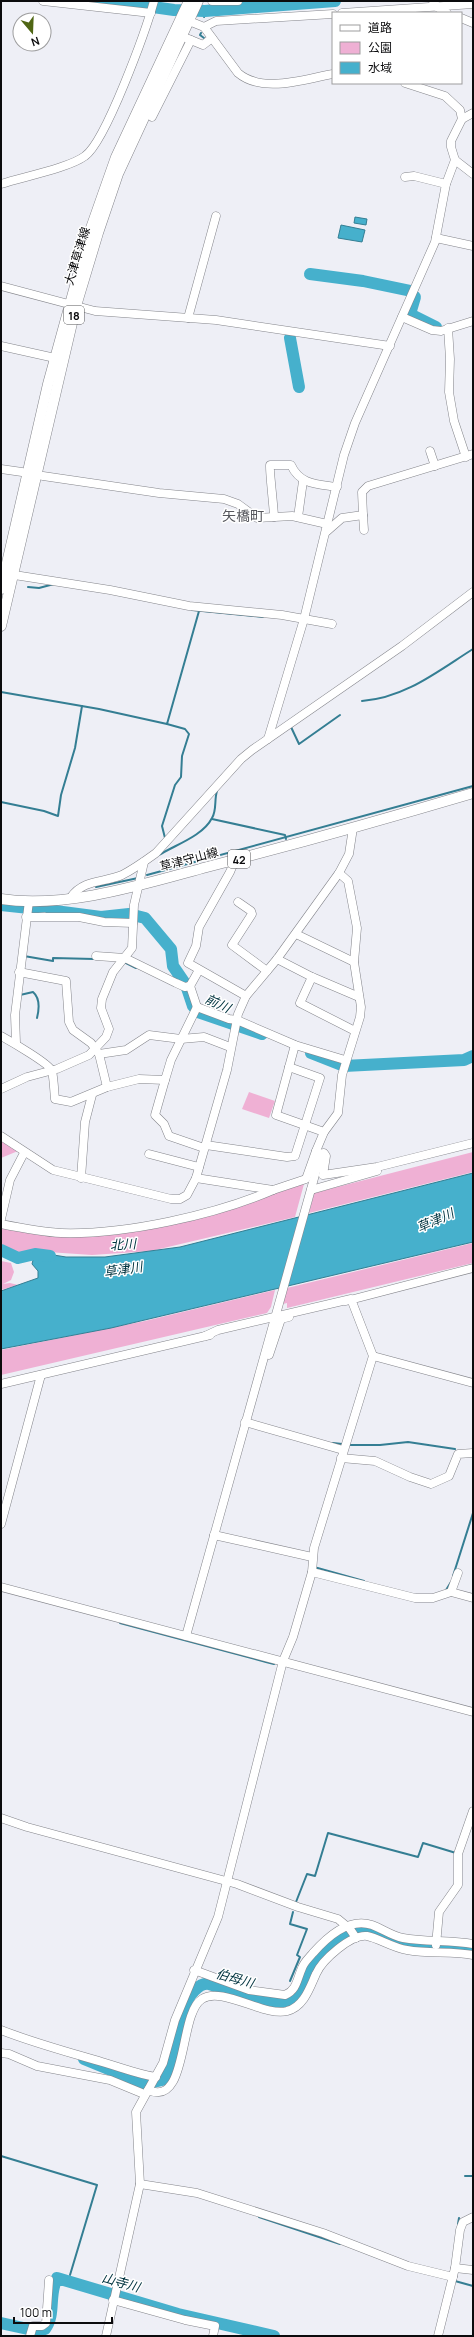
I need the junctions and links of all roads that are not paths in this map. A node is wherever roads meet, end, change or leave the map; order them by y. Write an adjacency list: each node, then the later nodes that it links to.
1 (43, 1): 10 (street)
2 (154, 1): 10 (street)
3 (212, 1): 4 (street)
4 (238, 1)
5 (192, 2): 13 (main road, 大津草津線 / 18)
6 (435, 4): 7 (street); 8 (street); 9 (street)
7 (473, 4)
8 (352, 12)
9 (446, 12)
10 (151, 13): 26 (street)
11 (332, 14): 15 (street)
12 (462, 18): 14 (street)
13 (186, 20): 15 (street); 16 (main road, 大津草津線 / 18); 32 (main road, 大津草津線 / 18)
14 (473, 23)
15 (204, 27): 17 (street)
16 (186, 38): 17 (street); 21 (street); 32 (main road, 大津草津線 / 18)
17 (212, 38): 18 (street)
18 (332, 74)
19 (408, 84): 22 (street)
20 (473, 113): 22 (street)
21 (152, 117)
22 (462, 119): 23 (street)
23 (455, 160): 24 (street); 27 (street)
24 (473, 174)
25 (405, 177): 27 (street)
26 (1, 184)
27 (446, 184): 29 (street)
28 (216, 216): 34 (street)
29 (436, 238): 30 (street); 33 (street)
30 (473, 246)
31 (1, 286): 32 (street)
32 (72, 305): 34 (street); 39 (main road, 大津草津線 / 18); 54 (main road, 大津草津線 / 18)
33 (402, 317): 36 (street); 38 (street)
34 (188, 318): 38 (street)
35 (473, 321): 36 (street)
36 (448, 328): 41 (street)
37 (1, 346): 39 (street)
38 (390, 346): 47 (street)
39 (55, 358): 54 (main road, 大津草津線 / 18)
40 (430, 451): 42 (street)
41 (469, 455): 42 (street)
42 (435, 466): 48 (street)
43 (1, 469): 44 (street)
44 (22, 472)
45 (43, 476): 49 (street)
46 (303, 481): 47 (street); 49 (street); 50 (street)
47 (338, 487): 51 (street)
48 (362, 515): 52 (street); 53 (street)
49 (274, 517): 50 (street)
50 (298, 517): 51 (street)
51 (327, 524): 53 (street)
52 (364, 530)
53 (326, 532): 57 (street)
54 (6, 574): 55 (main road, 大津草津線 / 18); 57 (street); 59 (main road, 大津草津線 / 18)
55 (1, 589)
56 (473, 592): 60 (street)
57 (304, 619): 58 (street); 60 (street)
58 (332, 624)
59 (1, 626)
60 (268, 739): 64 (street)
61 (473, 793): 62 (main road, 草津守山線 / 42)
62 (353, 828): 63 (main road, 草津守山線 / 42); 65 (street)
63 (235, 860): 66 (main road, 草津守山線 / 42); 78 (street)
64 (144, 862): 66 (street); 67 (street)
65 (339, 872): 73 (street); 77 (street)
66 (139, 886): 67 (main road, 草津守山線 / 42); 72 (street)
67 (72, 897): 69 (main road, 草津守山線 / 42)
68 (1, 899): 69 (main road, 草津守山線 / 42)
69 (29, 901): 71 (street)
70 (238, 902): 80 (street)
71 (26, 917): 72 (street); 79 (street)
72 (133, 923): 75 (street)
73 (296, 934): 76 (street); 77 (street)
74 (96, 956): 75 (street)
75 (125, 958): 82 (street); 93 (street)
76 (278, 959): 80 (street); 81 (street)
77 (354, 962): 84 (street)
78 (199, 970): 82 (street); 83 (street)
79 (19, 972): 90 (street); 93 (street)
80 (266, 972): 83 (street)
81 (312, 977): 84 (street); 87 (street)
82 (190, 986): 85 (street)
83 (246, 996): 86 (street)
84 (360, 997): 87 (street)
85 (196, 1009): 86 (street); 89 (street)
86 (236, 1023): 91 (street); 92 (street)
87 (355, 1031): 94 (street)
88 (1, 1036): 90 (street)
89 (181, 1039): 92 (street); 93 (street); 97 (street)
90 (16, 1043): 96 (street)
91 (295, 1045): 94 (street); 95 (street)
92 (230, 1047): 105 (street)
93 (97, 1050): 96 (street); 98 (street)
94 (345, 1060): 102 (street)
95 (289, 1067): 101 (street); 101 (street)
96 (52, 1070): 99 (street); 100 (street)
97 (165, 1080): 98 (street); 105 (street)
98 (107, 1087): 100 (street)
99 (1, 1088)
100 (92, 1095): 111 (street)
101 (305, 1124): 102 (street); 105 (street)
102 (324, 1132): 107 (street)
103 (1, 1136): 108 (street)
104 (473, 1143): 107 (street)
105 (205, 1146): 110 (street)
106 (473, 1147): 114 (street)
107 (317, 1152): 113 (street); 114 (street)
108 (24, 1153): 111 (street); 115 (street)
109 (149, 1154): 110 (street)
110 (199, 1167): 112 (street)
111 (81, 1178): 112 (street)
112 (196, 1178): 113 (street)
113 (273, 1190): 116 (street)
114 (311, 1190): 120 (street)
115 (1, 1219)
116 (1, 1224)
117 (473, 1264): 120 (street)
118 (473, 1268): 119 (street)
119 (351, 1299): 120 (street); 122 (street); 123 (street)
120 (275, 1315): 121 (street); 123 (street); 125 (street)
121 (205, 1336): 123 (street); 124 (street)
122 (373, 1356): 126 (street); 130 (street)
123 (260, 1365): 128 (street)
124 (41, 1375): 127 (street); 131 (street)
125 (1, 1378)
126 (473, 1383)
127 (1, 1384)
128 (245, 1422): 130 (street); 132 (street)
129 (473, 1453): 130 (street)
130 (342, 1454): 133 (street)
131 (1, 1524)
132 (214, 1535): 133 (street); 139 (street)
133 (312, 1557): 134 (street)
134 (312, 1572): 137 (street); 140 (street)
135 (458, 1573): 137 (street)
136 (1, 1587): 139 (street)
137 (451, 1592): 138 (street)
138 (473, 1598)
139 (186, 1636): 140 (street)
140 (283, 1661): 141 (street); 144 (street)
141 (473, 1712)
142 (473, 1811): 146 (street)
143 (1, 1818): 144 (street)
144 (226, 1881): 145 (street); 150 (street)
145 (352, 1932): 146 (street); 148 (street); 150 (street); 154 (street)
146 (436, 1940): 147 (street); 148 (street)
147 (473, 1944)
148 (436, 1952): 149 (street)
149 (472, 1956)
150 (194, 1970): 153 (street)
151 (1, 2030): 153 (street)
152 (1, 2053): 154 (street)
153 (156, 2077): 154 (street)
154 (146, 2092): 155 (street)
155 (140, 2184): 159 (street); 161 (street)
156 (473, 2217): 157 (street)
157 (455, 2268): 158 (street); 159 (street)
158 (473, 2270)
159 (453, 2277): 165 (street)
160 (49, 2280): 162 (street)
161 (114, 2300): 163 (street); 164 (street)
162 (30, 2336)
163 (106, 2336)
164 (213, 2336)
165 (438, 2336)

